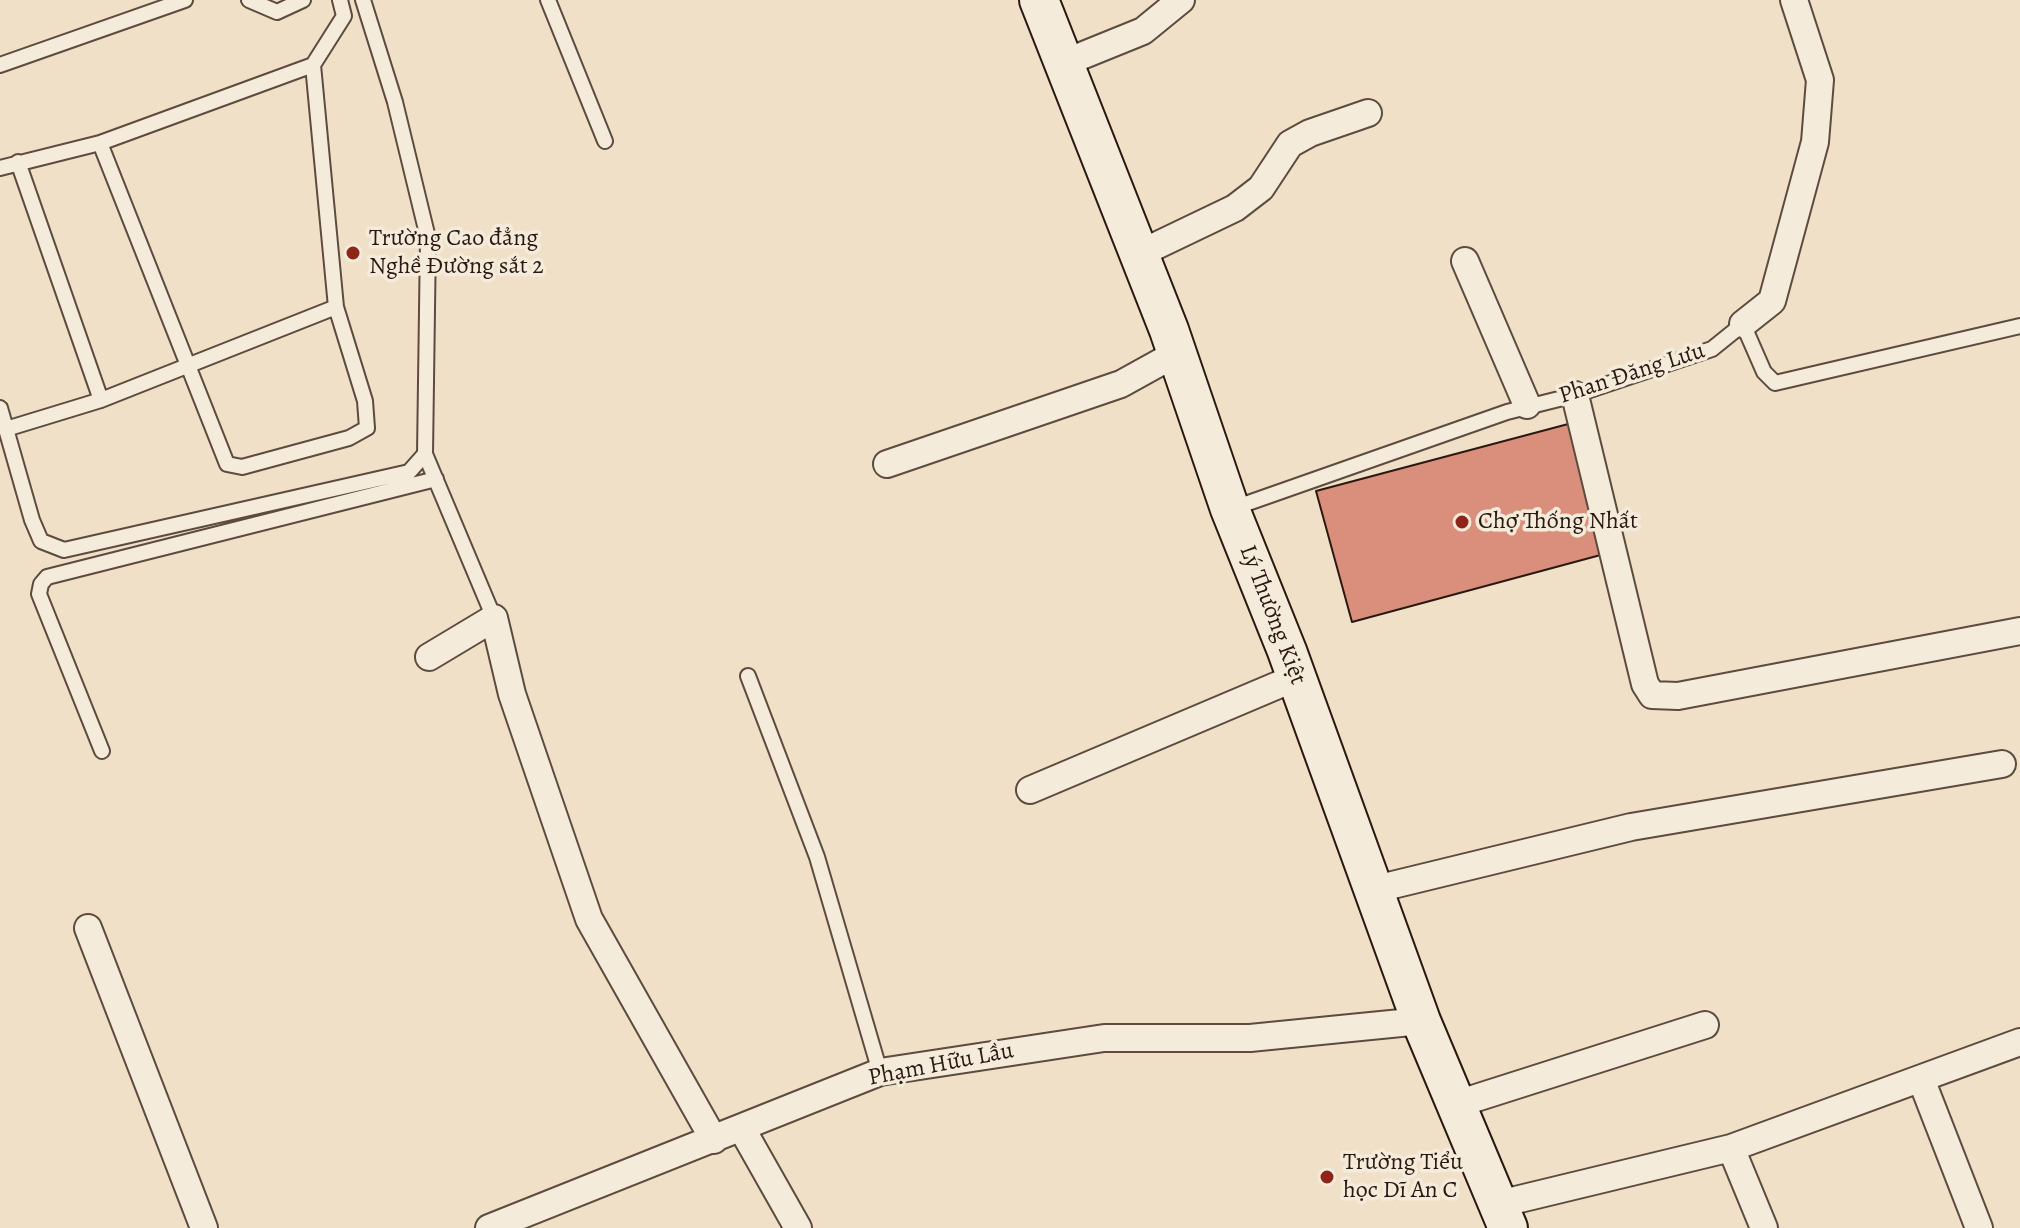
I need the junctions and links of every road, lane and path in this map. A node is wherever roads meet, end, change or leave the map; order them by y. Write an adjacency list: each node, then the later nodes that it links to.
1 (185, 0): 11 (lane)
2 (249, 0): 3 (lane)
3 (303, 0)
4 (340, 0): 12 (lane)
5 (363, 0): 30 (lane)
6 (548, 0): 14 (lane)
7 (1039, 0): 10 (main road, Lý Thường Kiệt)
8 (1181, 0): 10 (street)
9 (1794, 0): 21 (street, Phan Đăng Lưu)
10 (1064, 63): 18 (main road, Lý Thường Kiệt)
11 (0, 65)
12 (313, 65): 15 (lane); 20 (lane)
13 (1368, 113): 18 (street)
14 (605, 141)
15 (100, 143): 16 (lane); 24 (lane)
16 (18, 162): 17 (lane); 26 (lane)
17 (0, 168)
18 (1139, 254): 23 (main road, Lý Thường Kiệt)
19 (1465, 261): 27 (street)
20 (336, 307): 24 (lane); 24 (lane)
21 (1743, 324): 22 (lane); 25 (lane, Phan Đăng Lưu)
22 (2020, 326)
23 (1177, 353): 31 (street); 33 (main road, Lý Thường Kiệt)
24 (190, 368): 26 (lane)
25 (1575, 395): 27 (lane, Phan Đăng Lưu); 35 (street)
26 (101, 400): 29 (lane)
27 (1527, 405): 33 (lane, Phan Đăng Lưu)
28 (0, 408): 29 (lane)
29 (6, 429): 30 (lane)
30 (425, 454): 32 (lane)
31 (887, 464)
32 (436, 479): 34 (lane); 39 (lane)
33 (1230, 509): 38 (main road, Lý Thường Kiệt)
34 (494, 618): 36 (street); 51 (street)
35 (2020, 631)
36 (429, 657)
37 (748, 676): 47 (lane)
38 (1297, 677): 41 (street); 42 (main road, Lý Thường Kiệt)
39 (102, 751)
40 (2002, 764): 42 (street)
41 (1030, 790)
42 (1372, 890): 44 (main road, Lý Thường Kiệt)
43 (88, 928): 54 (street)
44 (1421, 1021): 47 (street, Phạm Hữu Lầu); 49 (main road, Lý Thường Kiệt)
45 (1705, 1025): 49 (street)
46 (2020, 1042): 48 (street)
47 (880, 1072): 50 (street, Phạm Hữu Lầu)
48 (1921, 1079): 52 (street); 58 (street)
49 (1454, 1105): 53 (main road, Lý Thường Kiệt)
50 (742, 1129): 51 (street, Phạm Hữu Lầu); 56 (street)
51 (714, 1140): 55 (street, Phạm Hữu Lầu)
52 (1731, 1148): 53 (street); 57 (street)
53 (1504, 1216)
54 (204, 1228)
55 (489, 1228)
56 (798, 1228)
57 (1764, 1228)
58 (1979, 1228)

